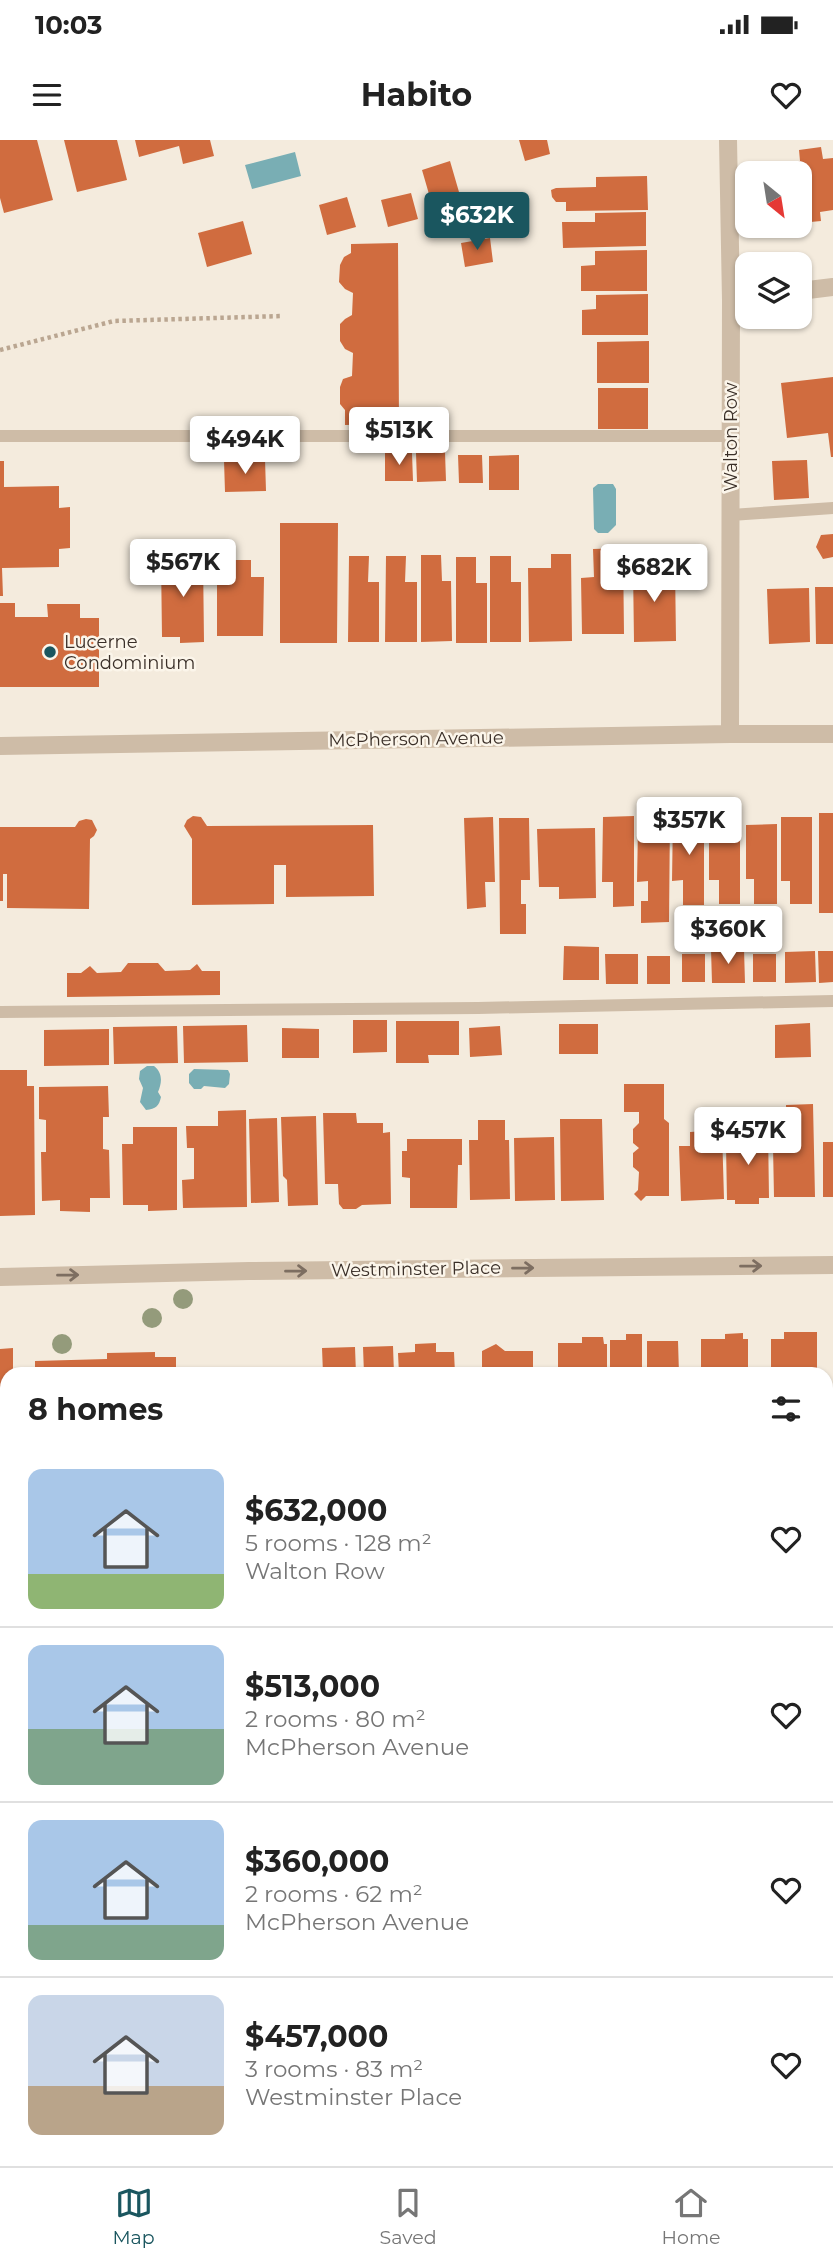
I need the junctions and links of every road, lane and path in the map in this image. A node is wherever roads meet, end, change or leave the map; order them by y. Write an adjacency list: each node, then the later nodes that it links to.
1 (728, 140): 2 (street, Walton Row)
2 (736, 252)
3 (833, 287): 4 (street)
4 (812, 290)
5 (282, 316): 7 (path)
6 (737, 329): 9 (street, Walton Row)
7 (0, 350)
8 (0, 436): 9 (lane)
9 (731, 436): 11 (street, Walton Row)
10 (833, 508): 11 (lane)
11 (731, 515): 12 (street, Walton Row)
12 (730, 734): 13 (street, McPherson Avenue); 14 (street, McPherson Avenue)
13 (833, 734)
14 (0, 746)
15 (833, 1001): 16 (lane)
16 (0, 1012)
17 (833, 1265): 18 (street, Westminster Place, one-way to 17)
18 (0, 1277)

